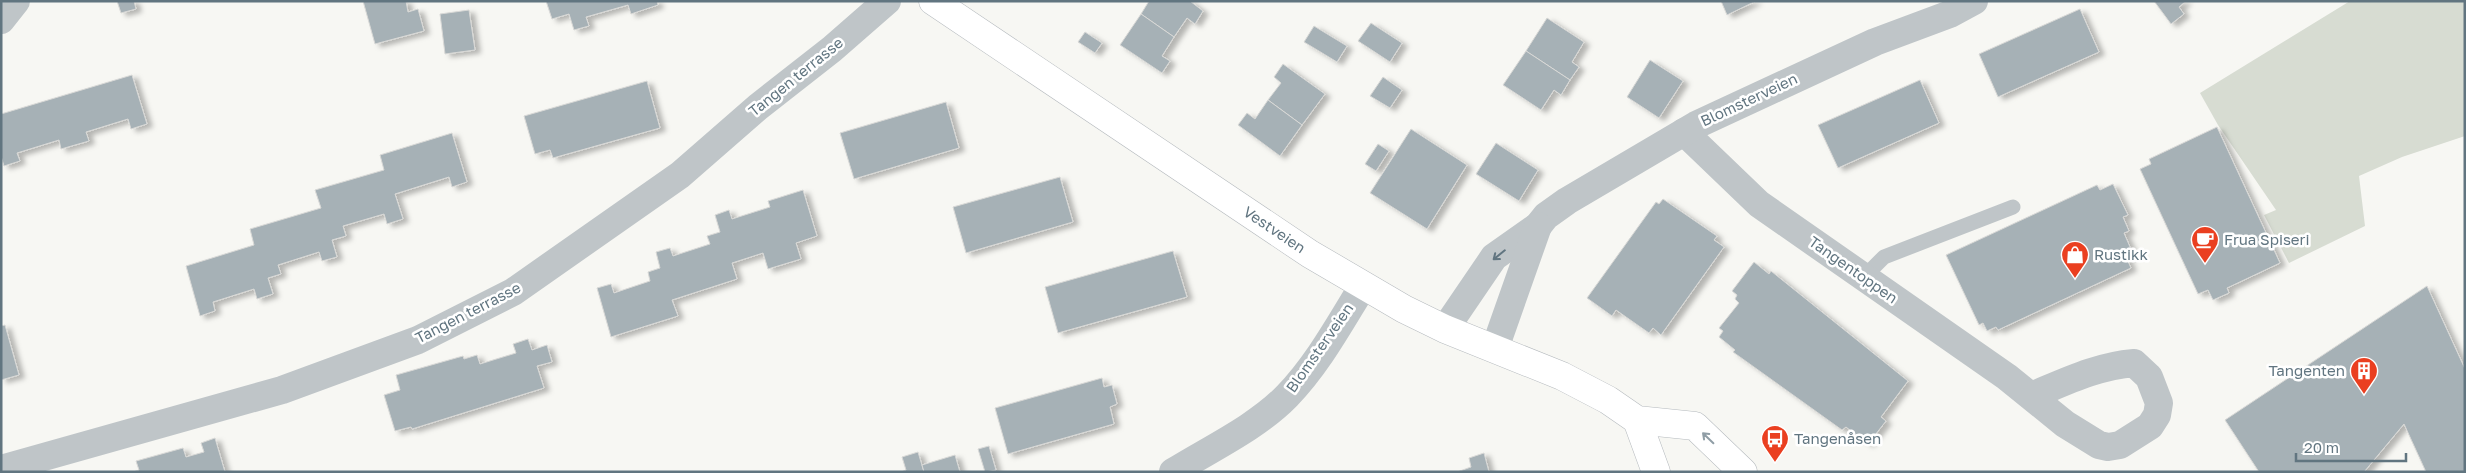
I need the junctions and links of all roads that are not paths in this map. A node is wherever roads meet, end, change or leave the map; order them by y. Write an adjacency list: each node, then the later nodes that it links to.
1 (16, 1): 5 (street)
2 (887, 1): 15 (street, Tangen terrasse)
3 (933, 1): 10 (main road, Vestveien)
4 (1974, 1): 6 (street, Blomsterveien)
5 (1, 20)
6 (1684, 132): 8 (street, Blomsterveien); 9 (street, Tangentoppen)
7 (2013, 207): 9 (lane)
8 (1538, 226): 11 (street, Blomsterveien, one-way to 11); 12 (street, Blomsterveien)
9 (1864, 277): 13 (street, Tangentoppen)
10 (1363, 286): 11 (main road, Vestveien); 16 (street, Blomsterveien)
11 (1445, 329): 12 (main road, Vestveien)
12 (1495, 348): 14 (main road, Vestveien)
13 (2031, 396)
14 (1637, 420): 17 (main road); 18 (main road, Vestveien, one-way to 14)
15 (1, 469)
16 (1173, 472)
17 (1656, 472)
18 (1744, 472)

